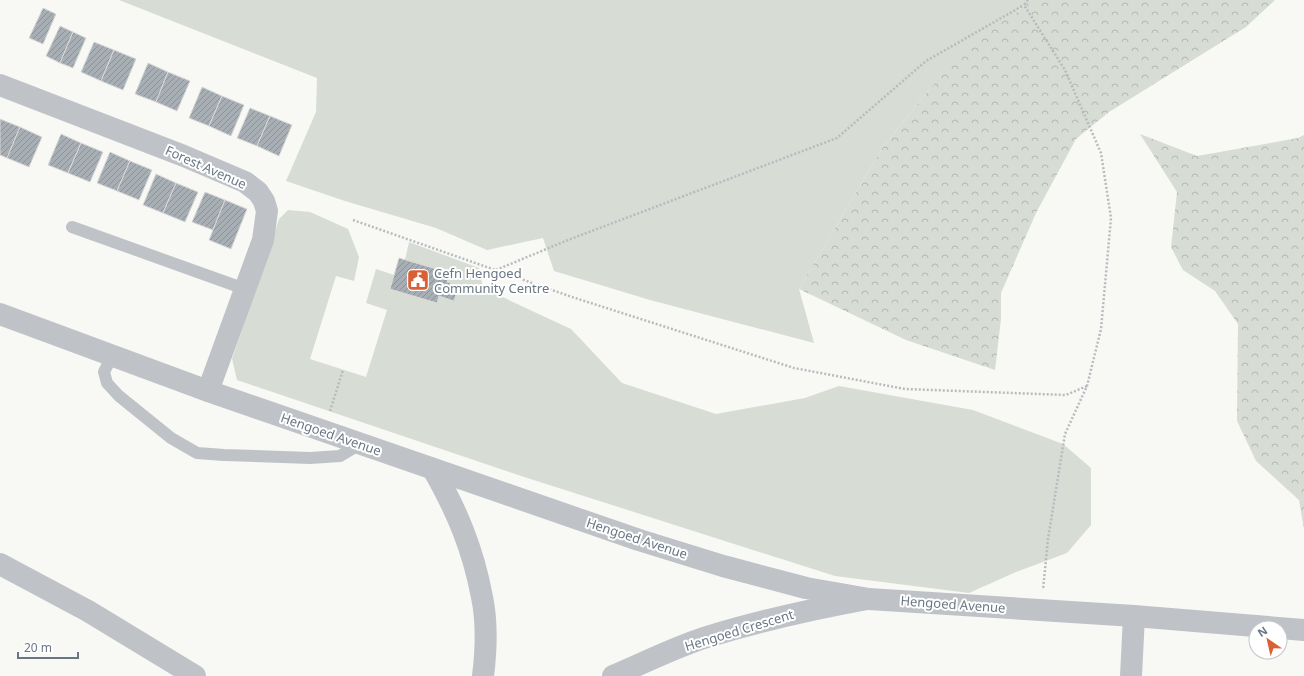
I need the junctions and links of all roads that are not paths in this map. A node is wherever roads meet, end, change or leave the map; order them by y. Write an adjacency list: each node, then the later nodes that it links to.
1 (0, 85): 3 (street, Forest Avenue)
2 (72, 227): 3 (lane)
3 (245, 289): 6 (street, Forest Avenue)
4 (0, 314): 5 (street, Hengoed Avenue)
5 (112, 356): 6 (street, Hengoed Avenue); 7 (lane)
6 (208, 391): 7 (street, Hengoed Avenue)
7 (360, 444): 8 (street, Hengoed Avenue)
8 (433, 469): 10 (street, Hengoed Avenue); 14 (street)
9 (0, 564): 13 (street)
10 (868, 599): 11 (street, Hengoed Avenue); 15 (street, Hengoed Crescent)
11 (1134, 616): 12 (street, Hengoed Avenue); 16 (street)
12 (1304, 630)
13 (195, 676)
14 (483, 676)
15 (613, 676)
16 (1131, 676)

